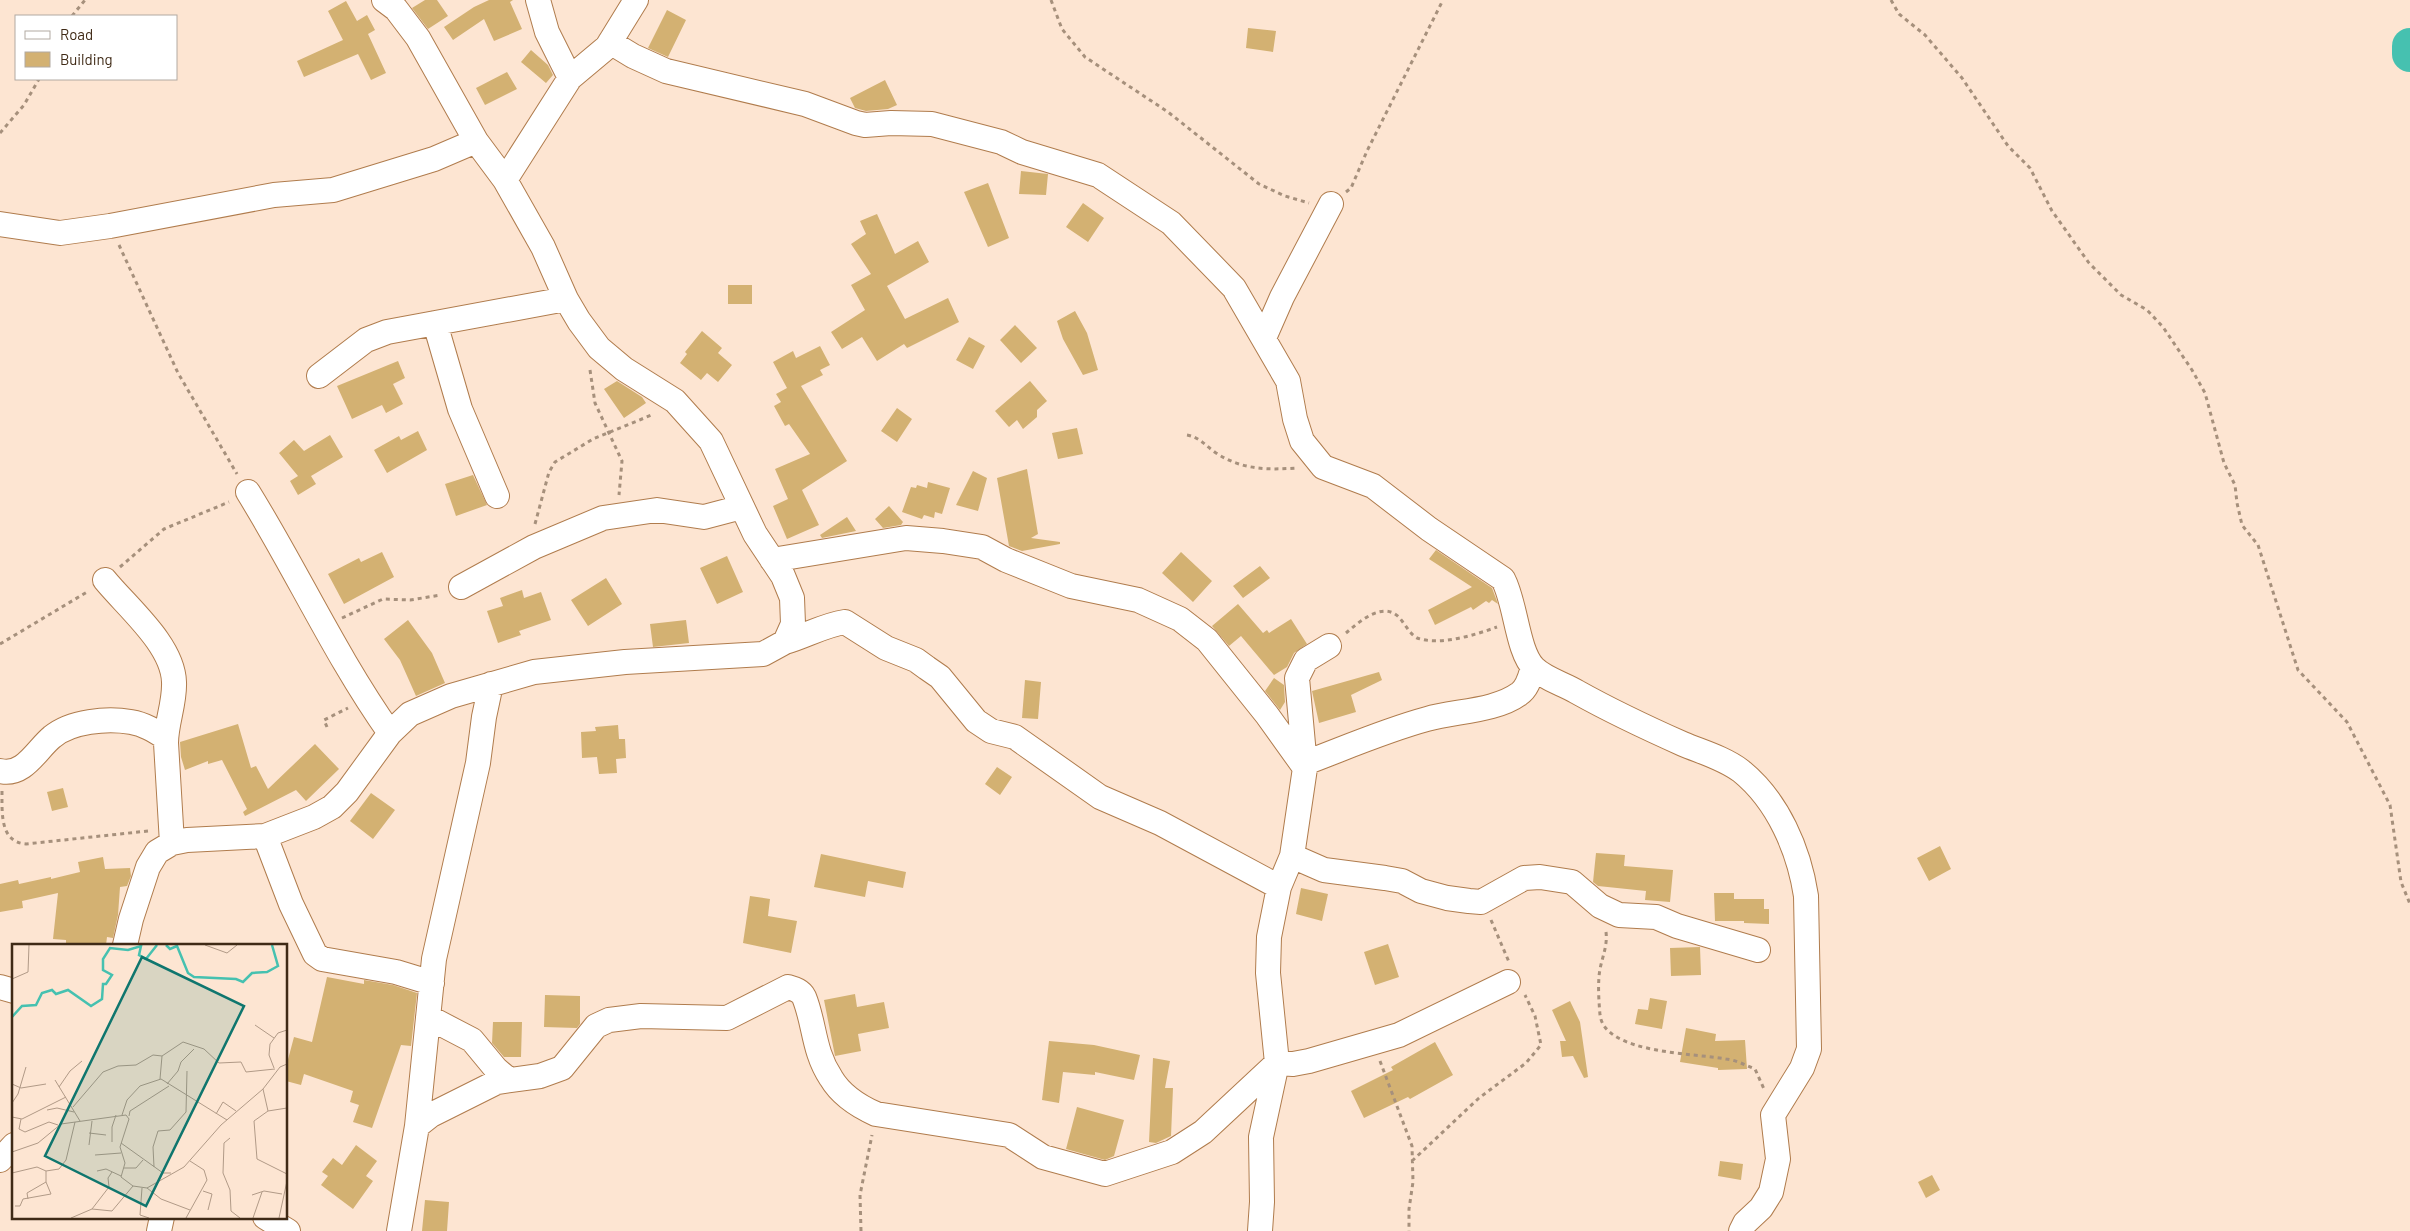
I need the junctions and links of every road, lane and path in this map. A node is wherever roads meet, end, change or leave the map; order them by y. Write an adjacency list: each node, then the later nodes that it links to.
1 (85, 0): 8 (path)
2 (384, 0): 13 (street)
3 (538, 0): 10 (street)
4 (1051, 0): 15 (path)
5 (1443, 0): 15 (path)
6 (1891, 0): 52 (path)
7 (626, 6): 9 (street)
8 (73, 15)
9 (610, 42): 10 (street); 20 (street)
10 (570, 78): 14 (street)
11 (38, 80): 12 (path)
12 (0, 133)
13 (476, 141): 14 (street); 17 (street)
14 (505, 180): 18 (street)
15 (1331, 204): 20 (street)
16 (0, 224): 17 (street)
17 (110, 226): 27 (path)
18 (566, 299): 19 (street); 23 (street)
19 (435, 324): 22 (street); 28 (street)
20 (1264, 338): 26 (street)
21 (590, 366): 24 (path)
22 (319, 376)
23 (675, 401): 24 (path); 29 (street)
24 (610, 432): 30 (path); 31 (path)
25 (1187, 434): 26 (path)
26 (1323, 467): 35 (street)
27 (248, 492): 36 (street)
28 (497, 496)
29 (742, 507): 30 (street); 32 (street)
30 (616, 516): 31 (street)
31 (534, 547): 34 (street)
32 (772, 560): 37 (street); 45 (street)
33 (105, 580): 44 (street)
34 (461, 587): 36 (path)
35 (1516, 619): 38 (path); 39 (street)
36 (327, 628): 41 (street)
37 (785, 642): 40 (street); 50 (street)
38 (1329, 646): 45 (street)
39 (1533, 667): 45 (street); 63 (street)
40 (491, 684): 43 (street); 57 (street)
41 (368, 701): 42 (path); 43 (street)
42 (327, 727)
43 (390, 733): 48 (street)
44 (166, 738): 46 (street); 47 (street)
45 (1305, 765): 49 (street)
46 (1, 772): 47 (path)
47 (172, 836): 48 (street); 54 (street)
48 (265, 836): 57 (street)
49 (1292, 856): 50 (street); 51 (street)
50 (1279, 888): 60 (street)
51 (1481, 902): 53 (street); 56 (path)
52 (2410, 904)
53 (1606, 909): 55 (street); 63 (path)
54 (125, 944)
55 (1758, 950)
56 (1514, 980): 59 (street); 67 (path)
57 (432, 983): 58 (street)
58 (428, 1017): 61 (street); 64 (street)
59 (1373, 1042): 60 (street); 67 (path)
60 (1277, 1063): 62 (street); 74 (street)
61 (509, 1080): 62 (street); 64 (street)
62 (876, 1114): 73 (path)
63 (1773, 1115): 76 (street)
64 (417, 1126): 72 (street)
65 (12, 1148): 66 (street)
66 (0, 1160)
67 (1412, 1161): 75 (path)
68 (162, 1218): 70 (street)
69 (267, 1218): 71 (street)
70 (159, 1231)
71 (288, 1231)
72 (399, 1231)
73 (862, 1231)
74 (1260, 1231)
75 (1409, 1231)
76 (1741, 1231)

